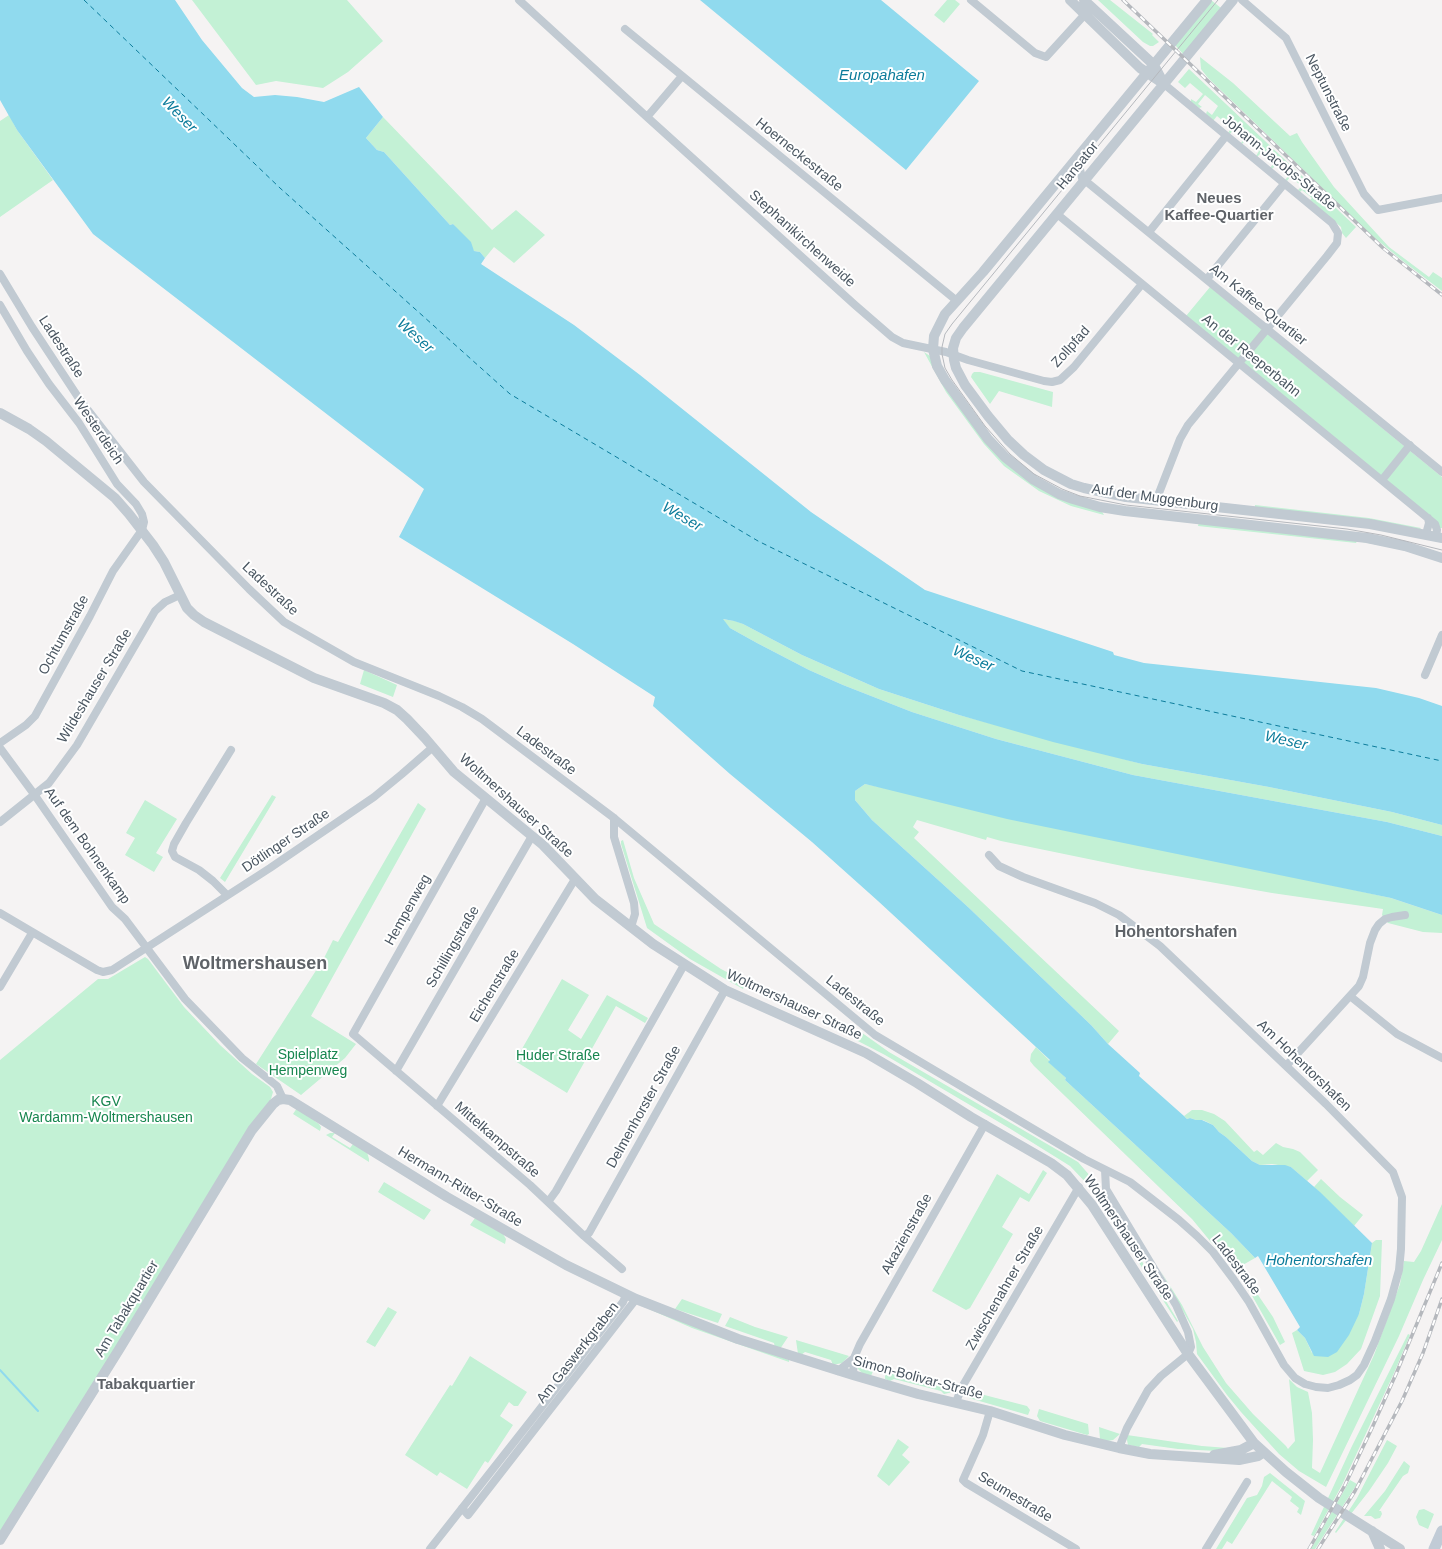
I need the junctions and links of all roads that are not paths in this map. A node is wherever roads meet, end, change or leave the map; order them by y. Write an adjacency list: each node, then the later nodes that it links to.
1 (518, 0): 13 (street, Stephanikirchenweide)
2 (971, 0): 7 (street)
3 (1070, 0): 7 (street)
4 (1207, 0): 9 (street, Hansator)
5 (1233, 0): 12 (street, Hansator)
6 (1242, 0): 18 (street, Neptunstraße)
7 (1086, 7): 9 (street); 10 (street)
8 (626, 29): 11 (street, Hoerneckestraße)
9 (1154, 65): 10 (street, Hansator); 12 (street)
10 (1147, 74): 12 (street); 15 (street, Hansator)
11 (682, 76): 13 (street); 24 (street, Hoerneckestraße)
12 (1164, 84): 14 (street, Johann-Jacobs-Straße); 16 (street, Hansator)
13 (646, 117): 27 (street, Stephanikirchenweide)
14 (1226, 136): 17 (street, Johann-Jacobs-Straße); 20 (street)
15 (1084, 149): 16 (street); 24 (street, Hansator)
16 (1085, 180): 19 (street, Hansator); 20 (street, Am Kaffee-Quartier)
17 (1284, 184): 22 (street); 26 (street, Johann-Jacobs-Straße)
18 (1442, 198)
19 (1057, 214): 23 (street, An der Reeperbahn); 28 (street, Hansator)
20 (1149, 232): 22 (street, Am Kaffee-Quartier)
21 (0, 274): 30 (street, Ladestraße)
22 (1207, 279): 26 (street, Am Kaffee-Quartier)
23 (1142, 284): 28 (street, Zollpfad); 29 (street, An der Reeperbahn)
24 (957, 301): 27 (street, Hansator)
25 (0, 305): 31 (street, Westerdeich)
26 (1268, 329): 29 (street, Johann-Jacobs-Straße); 33 (street, Am Kaffee-Quartier)
27 (933, 349): 28 (street, Stephanikirchenweide); 39 (street, Auf der Muggenburg)
28 (953, 354): 36 (street, Auf der Muggenburg)
29 (1240, 364): 35 (street, An der Reeperbahn); 36 (street, Johann-Jacobs-Straße)
30 (80, 400): 31 (street); 49 (street, Ladestraße)
31 (68, 408): 37 (street, Westerdeich)
32 (0, 412): 37 (street, Woltmershauser Straße)
33 (1410, 445): 34 (street, Am Kaffee-Quartier); 35 (street)
34 (1442, 472)
35 (1382, 480): 38 (street, An der Reeperbahn)
36 (1158, 501): 38 (street, Auf der Muggenburg)
37 (142, 530): 40 (street, Woltmershauser Straße); 43 (street, Ochtumstraße)
38 (1435, 536)
39 (1442, 558)
40 (180, 596): 44 (street, Woltmershauser Straße); 47 (street, Wildeshauser Straße)
41 (1442, 635): 42 (street)
42 (1425, 675)
43 (0, 743)
44 (433, 747): 48 (street, Woltmershauser Straße); 54 (street, Dötlinger Straße)
45 (0, 748): 47 (street, Auf dem Bohnenkamp)
46 (231, 750): 54 (street)
47 (34, 794): 50 (street, Wildeshauser Straße); 59 (street, Auf dem Bohnenkamp)
48 (486, 798): 51 (street, Woltmershauser Straße); 64 (street, Hempenweg)
49 (614, 818): 57 (street); 71 (street, Ladestraße)
50 (0, 822)
51 (532, 836): 53 (street, Woltmershauser Straße); 67 (street, Schillingstraße)
52 (989, 855): 66 (street, Am Hohentorshafen)
53 (575, 880): 57 (street, Woltmershauser Straße); 69 (street, Eichenstraße)
54 (227, 895): 59 (street, Dötlinger Straße)
55 (0, 913): 58 (street)
56 (1405, 915): 63 (street)
57 (631, 927): 60 (street, Woltmershauser Straße)
58 (32, 933): 59 (street, Dötlinger Straße); 61 (street)
59 (147, 948): 68 (street, Auf dem Bohnenkamp)
60 (684, 965): 62 (street, Woltmershauser Straße); 73 (street)
61 (0, 987)
62 (726, 990): 70 (street, Woltmershauser Straße); 74 (street, Delmenhorster Straße)
63 (1350, 996): 65 (street); 66 (street)
64 (353, 1034): 67 (street, Mittelkampstraße)
65 (1442, 1058)
66 (1286, 1066): 82 (street, Am Hohentorshafen)
67 (396, 1071): 69 (street, Mittelkampstraße)
68 (283, 1099): 76 (street, Hermann-Ritter-Straße); 95 (street, Am Tabakquartier)
69 (437, 1106): 73 (street, Mittelkampstraße)
70 (984, 1124): 72 (street, Woltmershauser Straße); 79 (street, Akazienstraße)
71 (1104, 1170): 78 (street); 82 (street, Ladestraße)
72 (1079, 1187): 78 (street, Woltmershauser Straße); 83 (street, Zwischenahner Straße)
73 (548, 1202): 74 (street, Mittelkampstraße)
74 (584, 1236): 75 (street, Mittelkampstraße)
75 (622, 1269)
76 (626, 1295): 77 (street, Simon-Bolivar-Straße); 85 (street, Am Gaswerkgraben)
77 (636, 1299): 80 (street, Simon-Bolivar-Straße); 86 (street, Am Gaswerkgraben)
78 (1188, 1354): 87 (street, Woltmershauser Straße); 88 (street)
79 (854, 1358): 80 (street, Akazienstraße); 81 (street, Akazienstraße)
80 (838, 1371): 81 (street, Simon-Bolivar-Straße)
81 (853, 1375): 83 (street, Simon-Bolivar-Straße)
82 (1328, 1388)
83 (956, 1402): 84 (street, Simon-Bolivar-Straße)
84 (990, 1411): 88 (street, Simon-Bolivar-Straße); 97 (street, Seumestraße)
85 (533, 1418): 86 (street, Am Gaswerkgraben); 92 (street, Am Gaswerkgraben)
86 (540, 1424): 92 (street, Am Gaswerkgraben)
87 (1254, 1443): 89 (street, Woltmershauser Straße); 90 (street, Simon-Bolivar-Straße)
88 (1119, 1448): 90 (street, Simon-Bolivar-Straße)
89 (1264, 1452): 90 (street, Simon-Bolivar-Straße); 93 (street, Woltmershauser Straße)
90 (1210, 1457)
91 (1247, 1482): 98 (street)
92 (462, 1508): 96 (street, Am Gaswerkgraben)
93 (1372, 1531): 99 (street); 100 (street, Woltmershauser Straße)
94 (1442, 1531): 101 (main road)
95 (0, 1540)
96 (430, 1549)
97 (1076, 1549)
98 (1206, 1549)
99 (1380, 1549)
100 (1400, 1549)
101 (1434, 1549)

